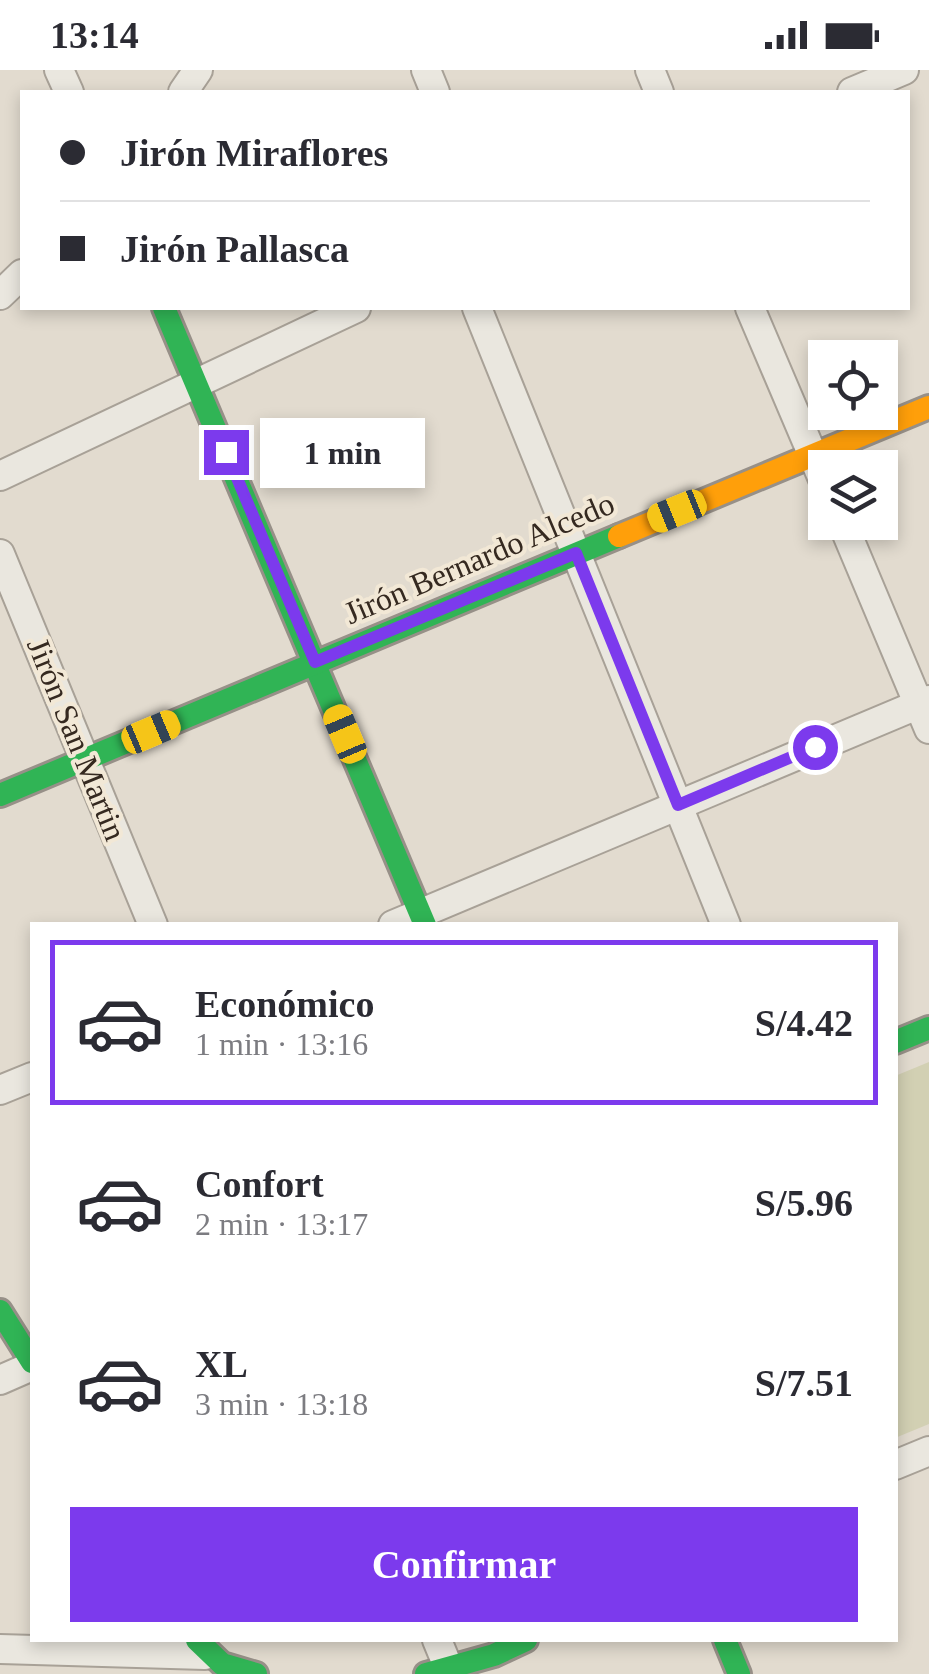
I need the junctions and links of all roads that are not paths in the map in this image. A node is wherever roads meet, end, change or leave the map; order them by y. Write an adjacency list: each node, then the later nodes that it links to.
1 (904, 70): 2 (street)
2 (857, 90)
3 (20, 276): 4 (street)
4 (0, 295)
5 (165, 310): 9 (street)
6 (352, 310): 9 (street)
7 (477, 310): 16 (street)
8 (751, 310): 11 (street)
9 (197, 382): 14 (street); 18 (street)
10 (929, 407): 12 (street, Jirón Bernardo Alcedo)
11 (810, 450)
12 (822, 450)
13 (808, 456): 16 (street, Jirón Bernardo Alcedo)
14 (0, 476)
15 (850, 540): 19 (street)
16 (576, 553): 18 (street, Jirón Bernardo Alcedo); 22 (street)
17 (0, 554): 20 (street, Jirón San Martin)
18 (315, 662): 20 (street, Jirón Bernardo Alcedo); 23 (street)
19 (926, 711): 22 (street)
20 (85, 760): 21 (street, Jirón Bernardo Alcedo); 24 (street, Jirón San Martin)
21 (0, 795)
22 (678, 805): 23 (street); 25 (street)
23 (423, 919)
24 (152, 922)
25 (725, 922)
26 (929, 1028): 27 (street)
27 (898, 1041)
28 (30, 1078): 29 (street)
29 (0, 1090)
30 (0, 1311): 31 (street)
31 (30, 1361)
32 (30, 1365): 33 (street)
33 (0, 1380)
34 (929, 1450): 35 (street)
35 (898, 1464)
36 (438, 1642): 41 (street)
37 (522, 1642): 41 (street)
38 (726, 1642): 43 (street)
39 (201, 1647): 40 (street); 42 (street)
40 (0, 1649)
41 (437, 1672)
42 (256, 1674)
43 (739, 1674)

